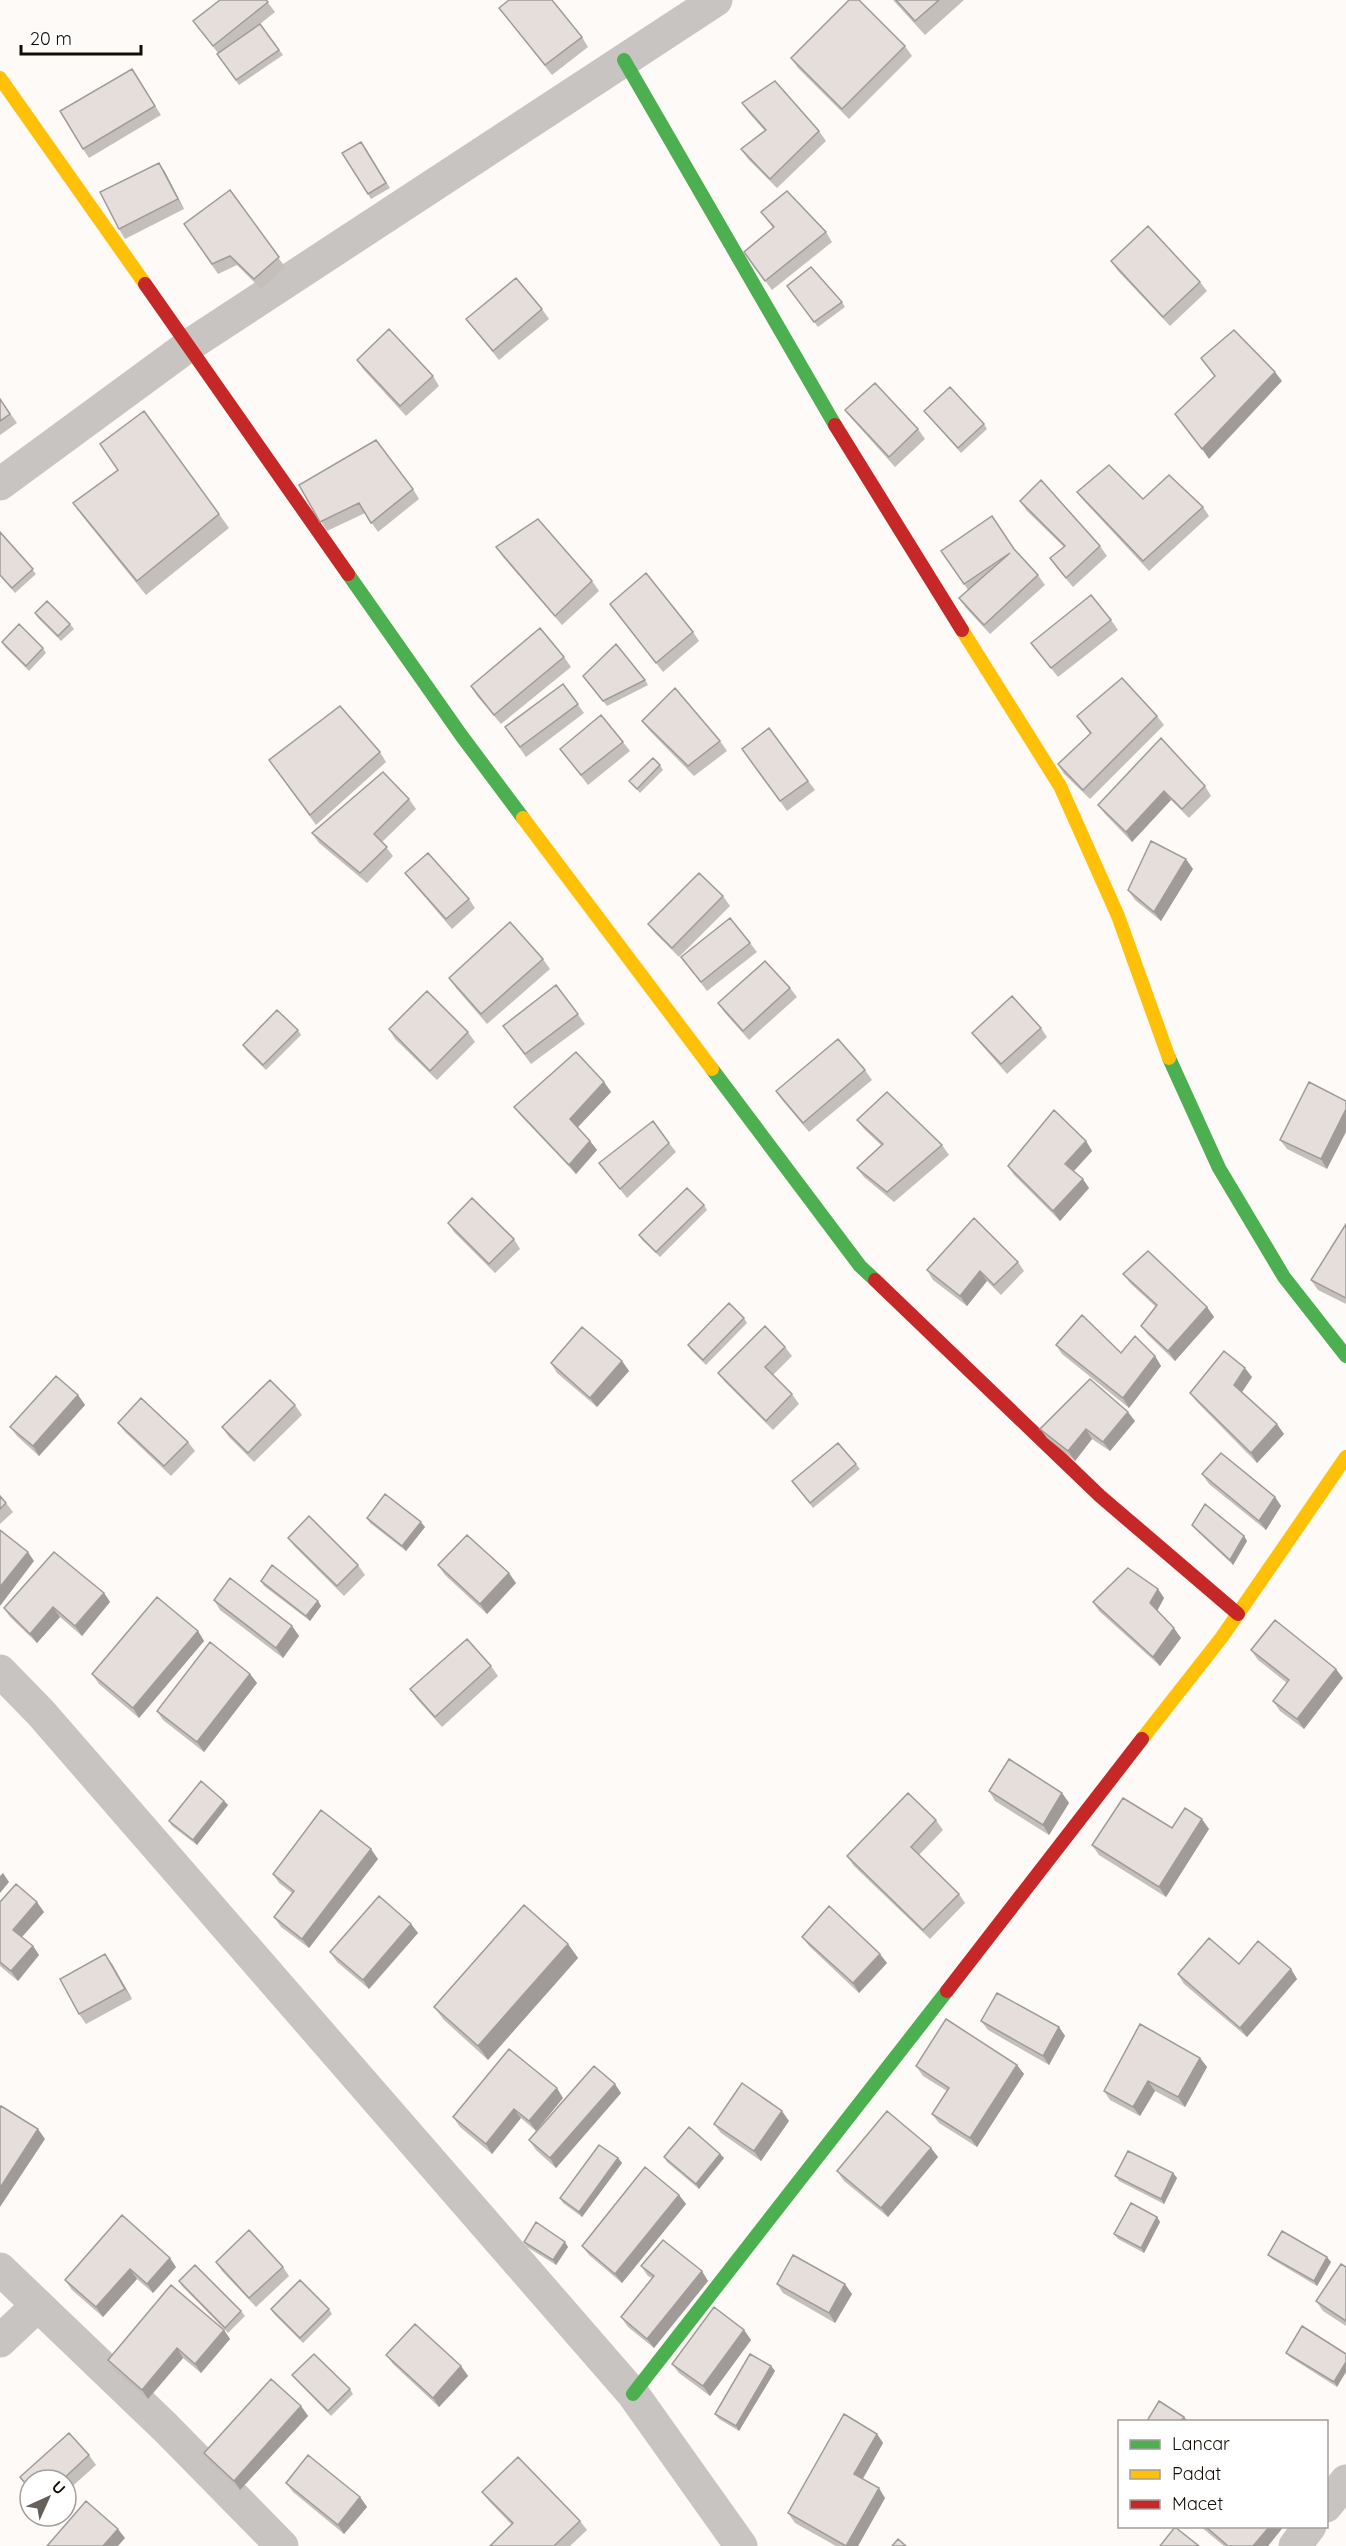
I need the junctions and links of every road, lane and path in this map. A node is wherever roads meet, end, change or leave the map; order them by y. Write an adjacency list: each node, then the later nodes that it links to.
1 (716, 0): 2 (street)
2 (624, 60): 4 (street); 6 (street)
3 (0, 78): 4 (street)
4 (188, 346): 5 (street); 8 (street)
5 (0, 484)
6 (1346, 1356)
7 (1346, 1457): 8 (street)
8 (1238, 1614): 13 (street)
9 (0, 1671): 13 (street)
10 (0, 2269): 11 (street)
11 (38, 2305): 12 (street); 17 (street)
12 (0, 2341)
13 (633, 2394): 18 (street)
14 (1346, 2481): 15 (street)
15 (1328, 2504)
16 (1308, 2528): 19 (street)
17 (282, 2546)
18 (741, 2546)
19 (1295, 2546)

